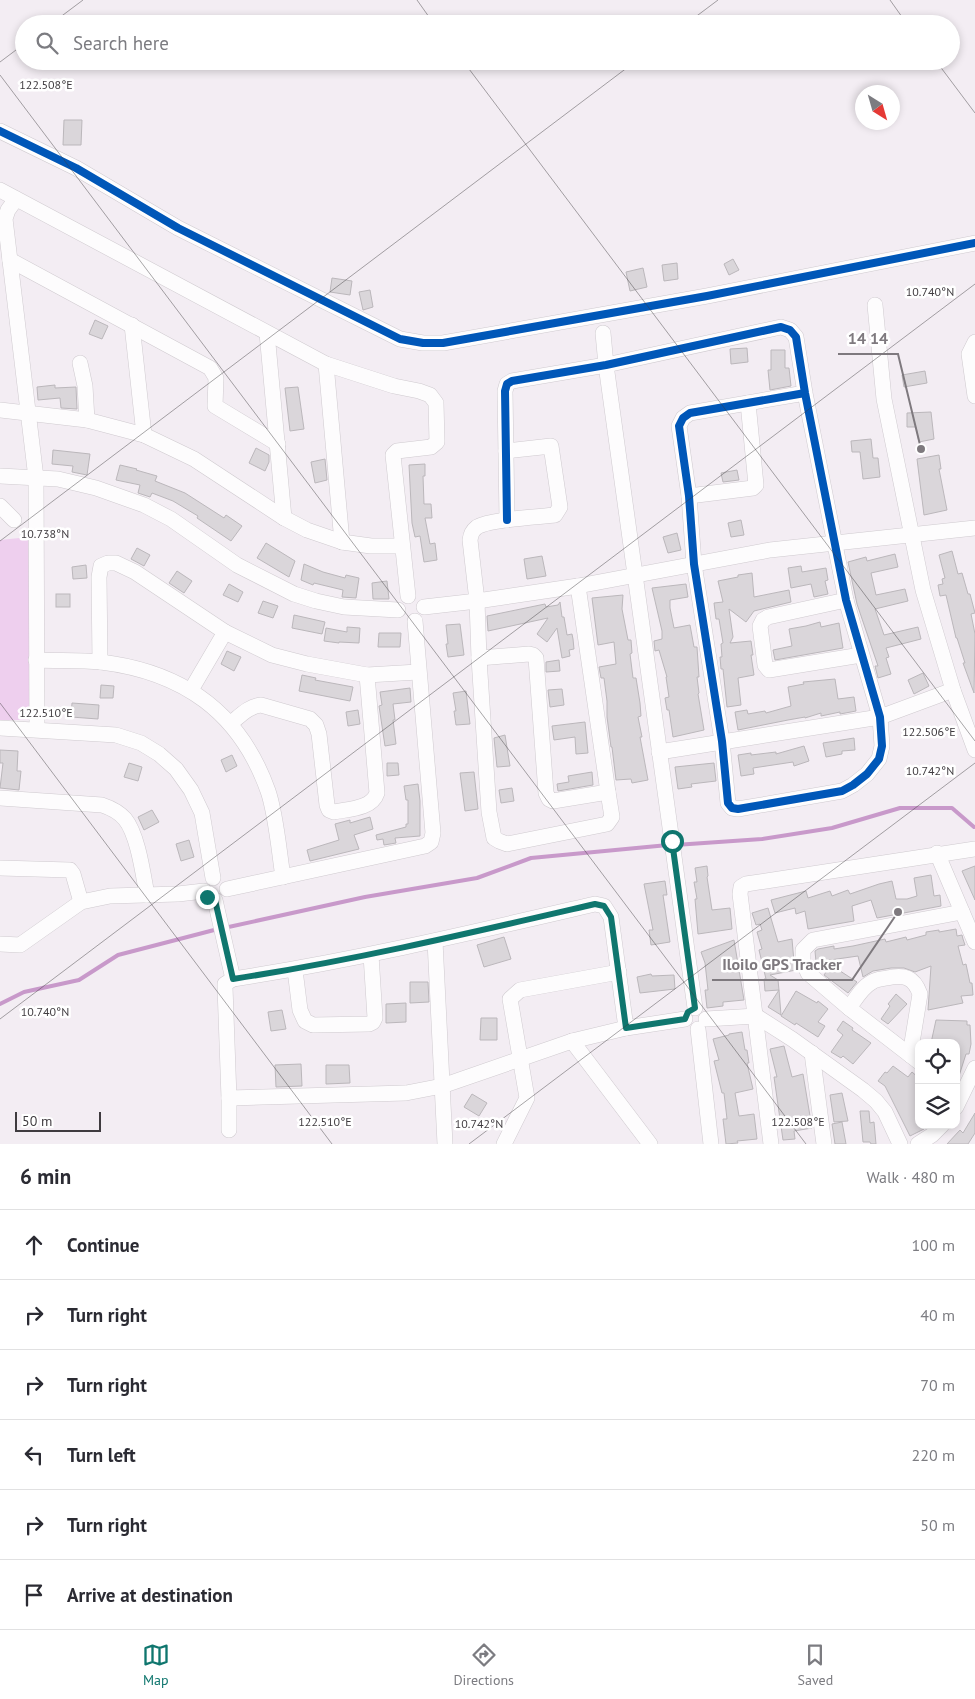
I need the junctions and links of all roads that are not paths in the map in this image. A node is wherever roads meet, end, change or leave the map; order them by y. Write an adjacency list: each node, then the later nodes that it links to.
1 (0, 131): 4 (street)
2 (0, 190): 3 (street)
3 (16, 199): 5 (street); 8 (street)
4 (975, 243)
5 (10, 260): 7 (street); 18 (street)
6 (875, 305): 31 (street)
7 (132, 325): 20 (street); 21 (street)
8 (267, 333): 12 (street); 21 (street)
9 (603, 333): 13 (street)
10 (975, 342): 15 (street)
11 (80, 363): 19 (street)
12 (326, 364): 32 (street); 34 (street)
13 (606, 365): 14 (street); 22 (street); 36 (street)
14 (805, 393): 16 (street); 33 (street)
15 (975, 396)
16 (748, 404): 25 (street); 25 (street)
17 (0, 410): 18 (street)
18 (28, 412): 19 (street); 24 (street)
19 (87, 420): 20 (street)
20 (144, 435): 27 (street)
21 (278, 444): 27 (street)
22 (506, 450): 29 (street); 29 (street)
23 (0, 476): 24 (street)
24 (36, 478): 42 (street); 47 (street)
25 (689, 496): 35 (street)
26 (0, 506): 28 (street)
27 (284, 518): 32 (street)
28 (14, 520)
29 (507, 520): 40 (street)
30 (975, 528): 31 (street)
31 (912, 534): 33 (street); 52 (street)
32 (342, 542): 34 (street)
33 (834, 543): 35 (street); 39 (street)
34 (402, 546): 38 (street)
35 (694, 564): 36 (street); 57 (street)
36 (636, 575): 37 (street); 59 (street)
37 (578, 586): 40 (street); 60 (street)
38 (408, 596): 41 (street); 42 (street)
39 (846, 600): 45 (street); 45 (street)
40 (477, 601): 41 (street); 46 (street)
41 (424, 607): 43 (street)
42 (398, 610): 43 (street)
43 (415, 621): 49 (street)
44 (224, 632): 48 (street); 50 (street); 51 (street)
45 (861, 654): 53 (street)
46 (479, 658): 60 (street); 60 (street)
47 (36, 660): 48 (street); 56 (street)
48 (100, 662): 51 (street)
49 (418, 672): 50 (street); 65 (street)
50 (367, 675): 54 (street)
51 (191, 690): 54 (street)
52 (953, 690): 53 (street); 58 (street)
53 (880, 717): 57 (street); 57 (street)
54 (231, 723): 65 (street)
55 (0, 728): 56 (street)
56 (37, 729): 66 (street)
57 (722, 742): 59 (street)
58 (975, 750)
59 (659, 752): 80 (street)
60 (608, 792)
61 (0, 798): 68 (street)
62 (975, 848): 63 (street)
63 (937, 854): 71 (street); 81 (street)
64 (0, 868): 70 (street)
65 (283, 876): 67 (street)
66 (213, 878): 67 (street); 69 (street)
67 (226, 889): 69 (street)
68 (147, 895): 69 (street); 70 (street)
69 (213, 901): 78 (street)
70 (81, 902): 74 (street)
71 (962, 912): 73 (street); 79 (street)
72 (435, 941): 75 (street); 77 (street); 89 (street)
73 (975, 942)
74 (0, 944)
75 (371, 955): 76 (street); 76 (street)
76 (295, 970): 78 (street)
77 (618, 972): 83 (street); 86 (street)
78 (233, 979): 91 (street)
79 (849, 1008): 87 (street); 87 (street)
80 (690, 1014): 82 (street); 83 (street)
81 (756, 1016): 82 (street); 85 (street); 98 (street)
82 (702, 1024): 97 (street)
83 (626, 1028): 84 (street)
84 (572, 1041): 86 (street); 96 (street)
85 (812, 1053): 99 (street); 100 (street)
86 (520, 1058): 89 (street); 95 (street)
87 (914, 1058)
88 (975, 1068): 90 (street)
89 (442, 1086): 91 (street); 94 (street)
90 (960, 1094)
91 (229, 1098): 93 (street)
92 (938, 1129): 101 (street)
93 (229, 1130)
94 (445, 1144)
95 (504, 1144)
96 (650, 1144)
97 (711, 1144)
98 (771, 1144)
99 (824, 1144)
100 (900, 1144)
101 (918, 1144)

